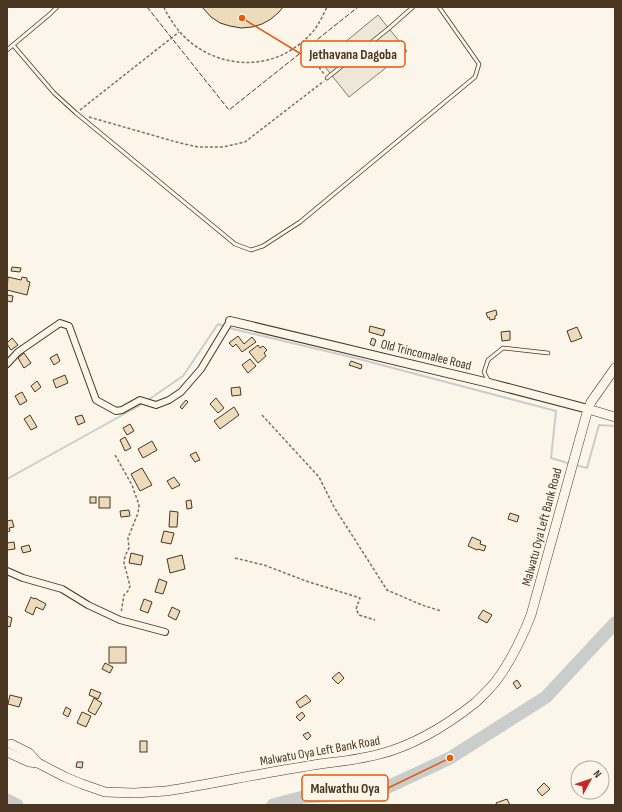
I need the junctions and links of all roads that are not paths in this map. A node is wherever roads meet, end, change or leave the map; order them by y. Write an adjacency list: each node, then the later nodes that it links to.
1 (57, 7): 4 (lane)
2 (413, 7): 6 (lane)
3 (439, 7): 4 (lane)
4 (12, 45): 5 (lane)
5 (7, 50)
6 (327, 78)
7 (230, 321): 9 (street); 11 (street, Old Trincomalee Road)
8 (548, 353): 11 (lane)
9 (7, 364)
10 (615, 368): 12 (main road, Malwatu Oya Left Bank Road)
11 (489, 383): 12 (street, Old Trincomalee Road)
12 (588, 409): 13 (main road, Old Trincomalee Road); 16 (main road, Malwatu Oya Left Bank Road)
13 (612, 416)
14 (7, 571): 15 (street)
15 (165, 632)
16 (8, 744)

